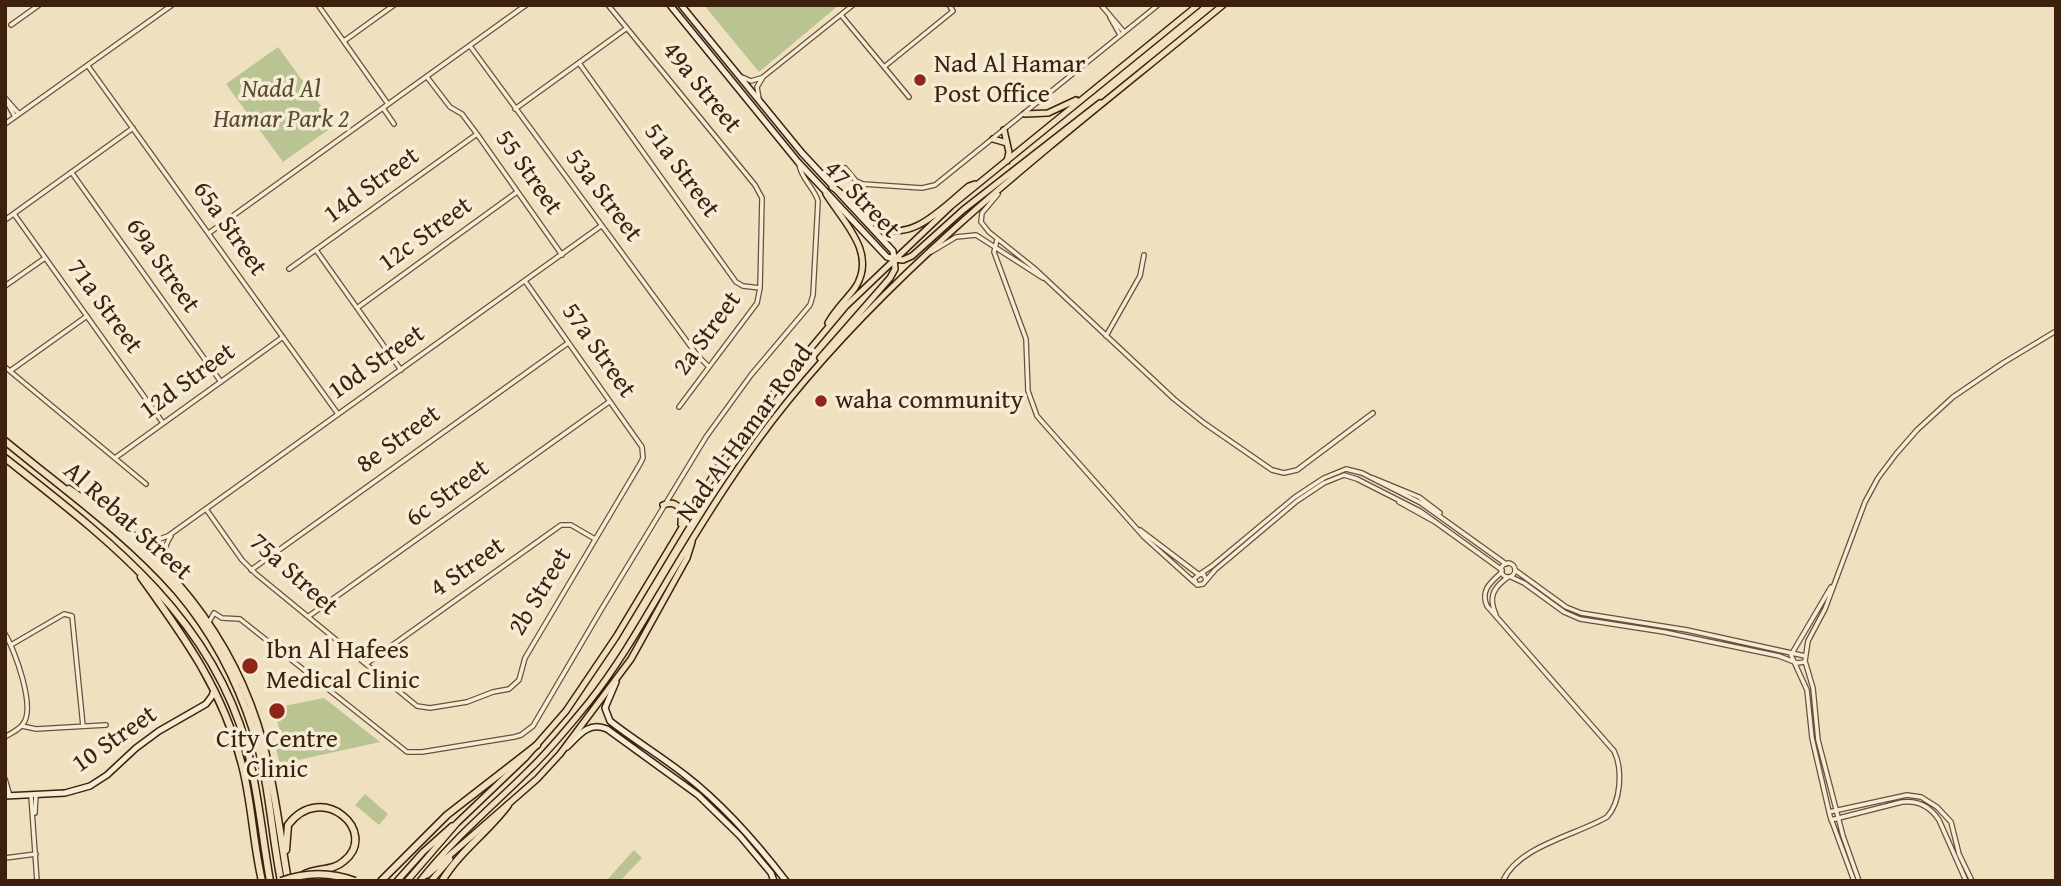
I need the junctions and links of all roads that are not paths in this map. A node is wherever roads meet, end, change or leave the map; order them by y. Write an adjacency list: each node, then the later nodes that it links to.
1 (39, 5): 16 (street)
2 (172, 5): 22 (street)
3 (318, 5): 19 (street)
4 (394, 5): 19 (street)
5 (526, 5): 20 (street)
6 (608, 5): 17 (street, 49a Street)
7 (670, 5): 44 (street, 47 Street)
8 (681, 5): 24 (street, 47 Street)
9 (853, 5): 15 (street)
10 (949, 5): 23 (street)
11 (1101, 5): 18 (street)
12 (1158, 5): 18 (street)
13 (1198, 5): 27 (main road, Nad Al Hamar Road)
14 (1223, 5): 30 (main road, Nad Al Hamar Road)
15 (841, 15): 23 (street); 26 (street)
16 (11, 25)
17 (627, 28): 21 (street); 53 (street, 49a Street)
18 (1122, 33): 35 (street)
19 (344, 41): 32 (street)
20 (470, 46): 25 (street); 34 (street, 53a Street)
21 (579, 63): 34 (street); 70 (street, 51a Street)
22 (88, 66): 36 (street); 39 (street, 65a Street)
23 (884, 67): 28 (street)
24 (738, 74): 26 (street); 31 (street, 47 Street)
25 (426, 77): 32 (street); 41 (street, 55 Street)
26 (763, 77): 31 (street)
27 (1085, 96): 35 (main road); 45 (main road, Nad Al Hamar Road)
28 (909, 97)
29 (5, 98): 36 (street)
30 (1110, 99): 48 (main road, Nad Al Hamar Road); 65 (main road)
31 (759, 100): 50 (street, 47 Street)
32 (388, 104): 33 (street)
33 (383, 108): 38 (street); 57 (street)
34 (515, 109): 56 (street, 53a Street)
35 (1024, 114): 40 (street)
36 (17, 116): 37 (street)
37 (5, 124)
38 (394, 124)
39 (134, 128): 47 (street); 57 (street, 65a Street)
40 (1004, 130): 42 (street); 43 (main road)
41 (477, 134): 51 (street, 55 Street); 60 (street, 14d Street)
42 (993, 139): 43 (main road); 46 (street)
43 (1008, 144): 45 (main road)
44 (798, 162): 52 (street, 47 Street); 95 (street)
45 (1006, 163): 49 (main road, Nad Al Hamar Road)
46 (845, 168)
47 (72, 173): 54 (street); 82 (street, 69a Street)
48 (1014, 177): 58 (street); 61 (main road, Nad Al Hamar Road)
49 (979, 184): 50 (main road); 65 (main road, Nad Al Hamar Road)
50 (832, 187): 65 (street, 47 Street)
51 (517, 192): 62 (street, 55 Street); 71 (street, 12c Street)
52 (826, 194): 65 (street, 47 Street); 74 (main road)
53 (762, 198): 70 (street, 2a Street)
54 (14, 214): 55 (street); 64 (street, 71a Street)
55 (5, 220)
56 (601, 226): 62 (street, 10d Street); 78 (street, 53a Street)
57 (209, 233): 76 (street, 65a Street)
58 (997, 240): 59 (street); 67 (street)
59 (994, 247): 61 (street); 67 (street); 97 (street)
60 (316, 250): 66 (street, 14d Street); 71 (street)
61 (926, 254): 83 (main road, Nad Al Hamar Road)
62 (562, 255): 68 (street, 10d Street)
63 (1144, 255): 75 (street)
64 (45, 258): 69 (street); 72 (street, 71a Street)
65 (894, 259): 74 (main road, Nad Al Hamar Road); 83 (main road)
66 (289, 269)
67 (1044, 278): 75 (street)
68 (525, 281): 77 (street, 57a Street); 80 (street, 10d Street)
69 (5, 286)
70 (760, 288): 78 (street, 2a Street)
71 (358, 308): 80 (street)
72 (87, 316): 81 (street); 88 (street, 71a Street)
73 (2056, 331): 113 (street)
74 (821, 334): 99 (main road, Nad Al Hamar Road)
75 (1106, 336): 86 (street)
76 (283, 337): 82 (street, 12d Street); 87 (street, 65a Street)
77 (569, 343): 84 (street, 57a Street); 105 (street, 8e Street)
78 (708, 366): 85 (street, 2a Street)
79 (5, 367): 81 (street)
80 (401, 370): 87 (street, 10d Street)
81 (10, 371): 92 (street)
82 (221, 382): 88 (street, 12d Street)
83 (799, 388): 101 (main road, Nad Al Hamar Road)
84 (609, 402): 90 (street, 57a Street); 114 (street, 6c Street)
85 (679, 407)
86 (1373, 413)
87 (338, 414): 96 (street, 10d Street)
88 (163, 423): 92 (street, 12d Street)
89 (5, 441): 93 (highway, Al Rebat Street)
90 (639, 442): 102 (street, 2b Street)
91 (5, 458): 103 (highway, Al Rebat Street)
92 (115, 458): 94 (street)
93 (43, 472): 98 (highway); 154 (highway, Al Rebat Street)
94 (146, 484)
95 (663, 505): 99 (main road); 116 (street)
96 (206, 509): 100 (street, 10d Street); 105 (street, 75a Street)
97 (1131, 522): 108 (street); 112 (street)
98 (115, 524): 100 (street, 10d Street); 110 (highway)
99 (680, 530): 133 (main road, Nad Al Hamar Road)
100 (175, 531): 110 (street)
101 (692, 539): 124 (main road); 162 (main road, Nad Al Hamar Road)
102 (595, 540): 123 (street, 4 Street); 127 (street, 2b Street)
103 (130, 561): 125 (highway); 157 (highway, Al Rebat Street)
104 (1506, 564): 106 (street); 107 (street); 108 (street)
105 (251, 570): 114 (street, 75a Street)
106 (1515, 570): 109 (street); 119 (street)
107 (1502, 571): 109 (street); 111 (street); 115 (street)
108 (1199, 574): 111 (street); 112 (street)
109 (1509, 577): 115 (street); 121 (street)
110 (174, 578): 116 (highway)
111 (1206, 580): 112 (street)
112 (1195, 583)
113 (1832, 585): 119 (street); 120 (street)
114 (309, 617): 123 (street, 75a Street)
115 (1499, 619): 167 (street)
116 (208, 622): 154 (highway)
117 (5, 634): 118 (street)
118 (11, 645): 129 (street); 131 (street)
119 (1792, 652): 120 (street); 121 (street)
120 (1805, 656): 122 (street)
121 (1792, 661): 122 (street); 142 (street)
122 (1805, 662): 141 (street)
123 (366, 664): 127 (street, 75a Street)
124 (616, 682): 134 (street); 136 (main road)
125 (214, 686): 126 (street, 10 Street); 128 (highway)
126 (202, 706): 128 (street); 138 (street, 10 Street)
127 (430, 708)
128 (224, 710): 156 (highway)
129 (24, 723): 131 (street); 132 (street)
130 (106, 725): 131 (street)
131 (83, 726)
132 (5, 737)
133 (537, 745): 146 (main road, Nad Al Hamar Road); 159 (highway)
134 (645, 746): 135 (street); 166 (street)
135 (637, 750): 136 (street); 165 (street)
136 (560, 754): 140 (main road)
137 (5, 780): 139 (street)
138 (33, 794): 139 (street, 10 Street); 151 (street)
139 (7, 796)
140 (508, 805): 150 (main road); 164 (highway)
141 (1837, 809): 142 (street); 143 (street); 145 (street)
142 (1829, 812): 144 (street)
143 (1840, 819): 144 (street); 147 (street); 169 (street)
144 (1831, 820): 168 (street)
145 (1951, 822): 147 (street); 148 (street)
146 (457, 823): 160 (main road); 161 (main road, Nad Al Hamar Road)
147 (1941, 826): 149 (street)
148 (1954, 831): 149 (street); 171 (street)
149 (1944, 835): 170 (street)
150 (465, 841): 162 (main road); 163 (main road)
151 (36, 855): 152 (street); 155 (street)
152 (5, 858)
153 (303, 875): 154 (highway, bridge); 154 (highway, bridge); 158 (highway, bridge)
154 (284, 880)
155 (37, 881)
156 (260, 881)
157 (270, 881)
158 (355, 881)
159 (381, 881)
160 (397, 881)
161 (407, 881)
162 (421, 881)
163 (431, 881)
164 (442, 881)
165 (774, 881)
166 (786, 881)
167 (1503, 881)
168 (1854, 881)
169 (1859, 881)
170 (1966, 881)
171 (1972, 881)

